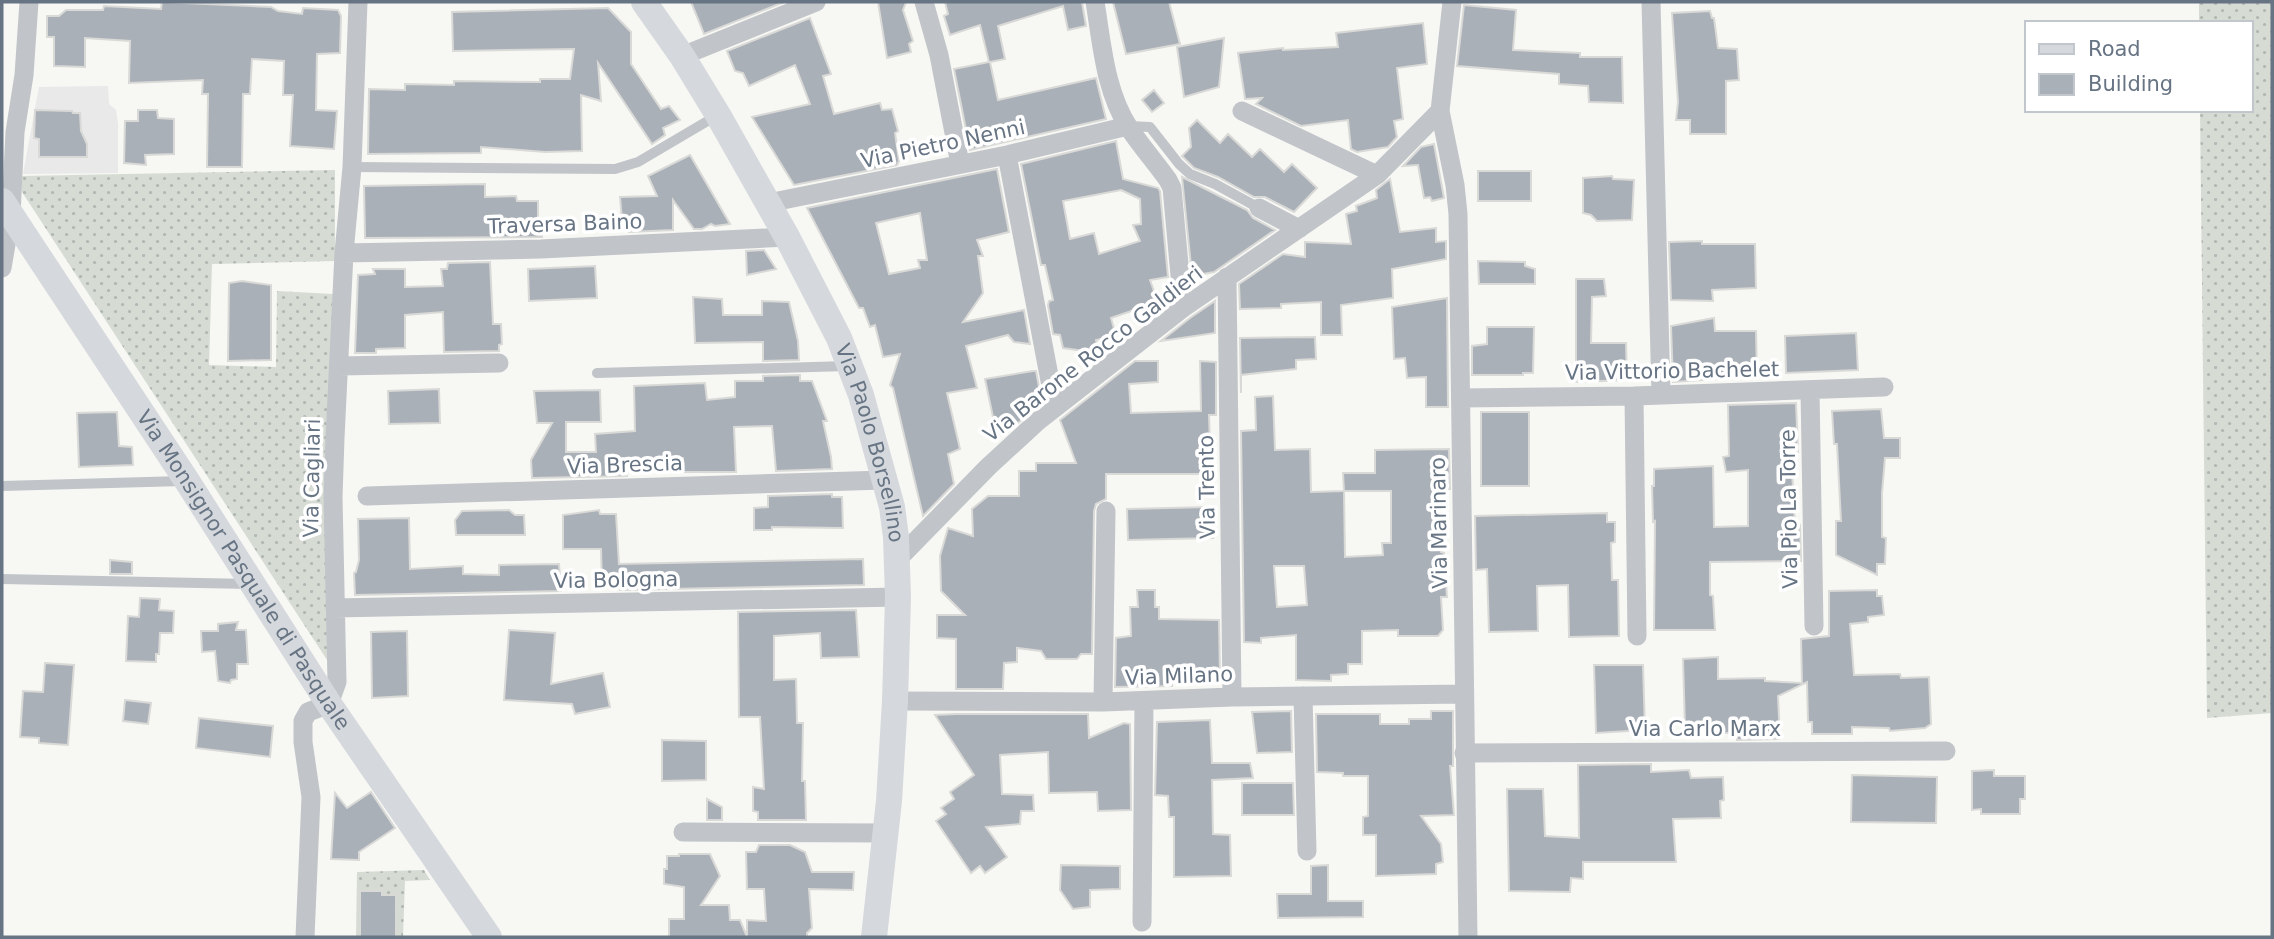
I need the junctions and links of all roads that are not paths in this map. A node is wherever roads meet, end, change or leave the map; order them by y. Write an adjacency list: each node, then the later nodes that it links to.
1 (29, 2): 19 (street)
2 (358, 2): 16 (street, Via Cagliari)
3 (644, 2): 9 (street, Via Paolo Borsellino)
4 (817, 2): 9 (street)
5 (924, 2): 15 (street)
6 (1095, 2): 13 (street)
7 (1452, 2): 11 (street)
8 (1651, 2): 33 (street)
9 (682, 56): 12 (street, Via Paolo Borsellino)
10 (1242, 111): 17 (street)
11 (1440, 111): 17 (street, Via Barone Rocco Galdieri); 35 (street, Via Marinaro)
12 (718, 115): 16 (lane); 18 (street, Via Paolo Borsellino)
13 (1128, 126): 14 (street, Via Pietro Nenni); 20 (lane); 26 (street)
14 (1007, 155): 15 (street, Via Pietro Nenni); 36 (street)
15 (960, 164): 18 (street, Via Pietro Nenni)
16 (352, 167): 23 (street, Via Cagliari)
17 (1377, 175): 21 (street, Via Barone Rocco Galdieri)
18 (768, 203): 22 (street, Via Paolo Borsellino)
19 (6, 208): 24 (street); 38 (street, Via Monsignor Pasquale di Pasquale)
20 (1259, 208): 21 (street)
21 (1299, 229): 25 (street, Via Barone Rocco Galdieri)
22 (787, 237): 23 (street, Traversa Baino); 29 (street, Via Paolo Borsellino)
23 (344, 253): 28 (street, Via Cagliari)
24 (2, 268)
25 (1227, 277): 26 (street, Via Barone Rocco Galdieri); 51 (street, Via Trento)
26 (1183, 308): 36 (street, Via Barone Rocco Galdieri)
27 (499, 363): 28 (street)
28 (339, 366): 46 (street, Via Cagliari)
29 (851, 366): 30 (lane); 37 (street, Via Paolo Borsellino)
30 (597, 373)
31 (1884, 387): 32 (street, Via Vittorio Bachelet)
32 (1810, 390): 33 (street, Via Vittorio Bachelet); 47 (street, Via Pio La Torre)
33 (1661, 395): 34 (street, Via Vittorio Bachelet)
34 (1633, 396): 35 (street, Via Vittorio Bachelet); 48 (street)
35 (1461, 398): 49 (street, Via Marinaro)
36 (1055, 407): 42 (street, Via Barone Rocco Galdieri)
37 (885, 480): 40 (street, Via Brescia); 42 (street, Via Paolo Borsellino)
38 (187, 481): 39 (lane); 44 (street, Via Monsignor Pasquale di Pasquale)
39 (2, 486)
40 (367, 496)
41 (1106, 511): 54 (street)
42 (897, 559): 45 (street, Via Paolo Borsellino)
43 (2, 579): 44 (lane)
44 (251, 584): 55 (street, Via Monsignor Pasquale di Pasquale)
45 (898, 597): 46 (street, Via Bologna); 52 (street, Via Paolo Borsellino)
46 (335, 608): 55 (street, Via Cagliari)
47 (1814, 626)
48 (1637, 636)
49 (1463, 694): 50 (street, Via Milano); 57 (street, Via Marinaro)
50 (1303, 696): 51 (street, Via Milano); 60 (street)
51 (1232, 697): 53 (street, Via Milano)
52 (895, 701): 54 (street, Via Milano); 59 (street, Via Paolo Borsellino)
53 (1144, 701): 54 (street, Via Milano); 61 (street)
54 (1103, 702)
55 (329, 704): 62 (street); 63 (street, Via Monsignor Pasquale di Pasquale)
56 (1946, 751): 57 (street, Via Carlo Marx)
57 (1464, 753): 65 (street, Via Marinaro)
58 (683, 832): 59 (street)
59 (885, 832): 64 (street, Via Paolo Borsellino)
60 (1307, 851)
61 (1142, 922)
62 (305, 937)
63 (489, 937)
64 (874, 937)
65 (1468, 937)

